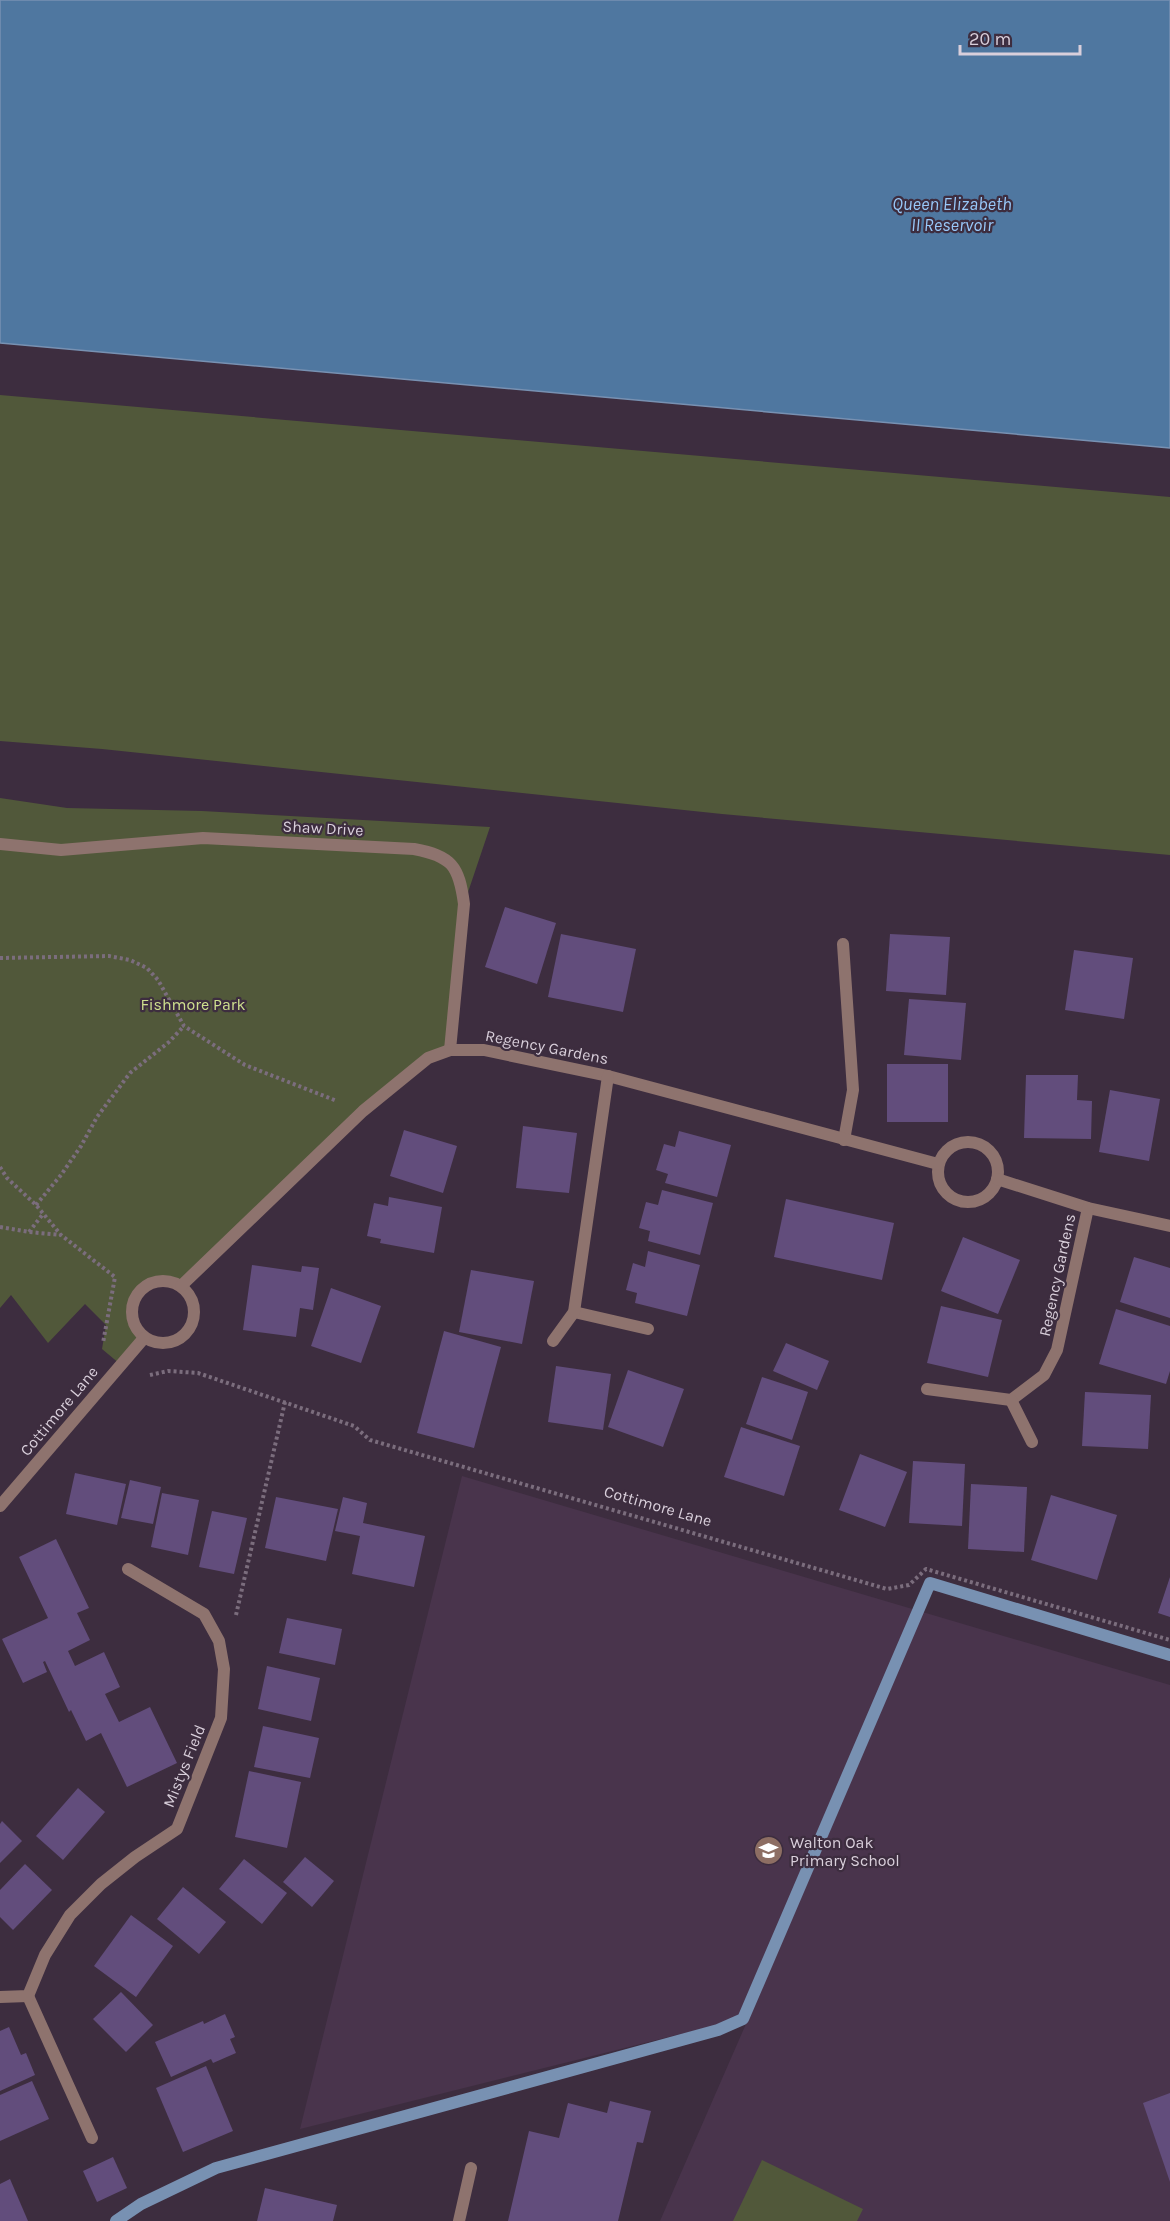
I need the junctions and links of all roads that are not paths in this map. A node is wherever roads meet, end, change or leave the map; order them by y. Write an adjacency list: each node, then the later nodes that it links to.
1 (0, 844): 3 (street, Shaw Drive)
2 (843, 944): 5 (street)
3 (450, 1050): 4 (street, Regency Gardens); 10 (street, Regency Gardens)
4 (608, 1076): 5 (street, Regency Gardens); 11 (street)
5 (844, 1140): 6 (street, Regency Gardens)
6 (938, 1164): 7 (street); 7 (street)
7 (997, 1179): 8 (street, Regency Gardens)
8 (1088, 1208): 9 (street, Regency Gardens); 16 (street, Regency Gardens)
9 (1170, 1226)
10 (181, 1286): 13 (street); 13 (street)
11 (574, 1312): 12 (street); 14 (street)
12 (648, 1329)
13 (144, 1338): 18 (street, Cottimore Lane)
14 (554, 1341)
15 (927, 1389): 16 (street)
16 (1011, 1401): 17 (street)
17 (1032, 1442)
18 (0, 1506)
19 (128, 1569): 21 (street, Mistys Field)
20 (0, 1996): 21 (street)
21 (28, 1996): 22 (street)
22 (92, 2138)
23 (471, 2168): 24 (street)
24 (459, 2221)

